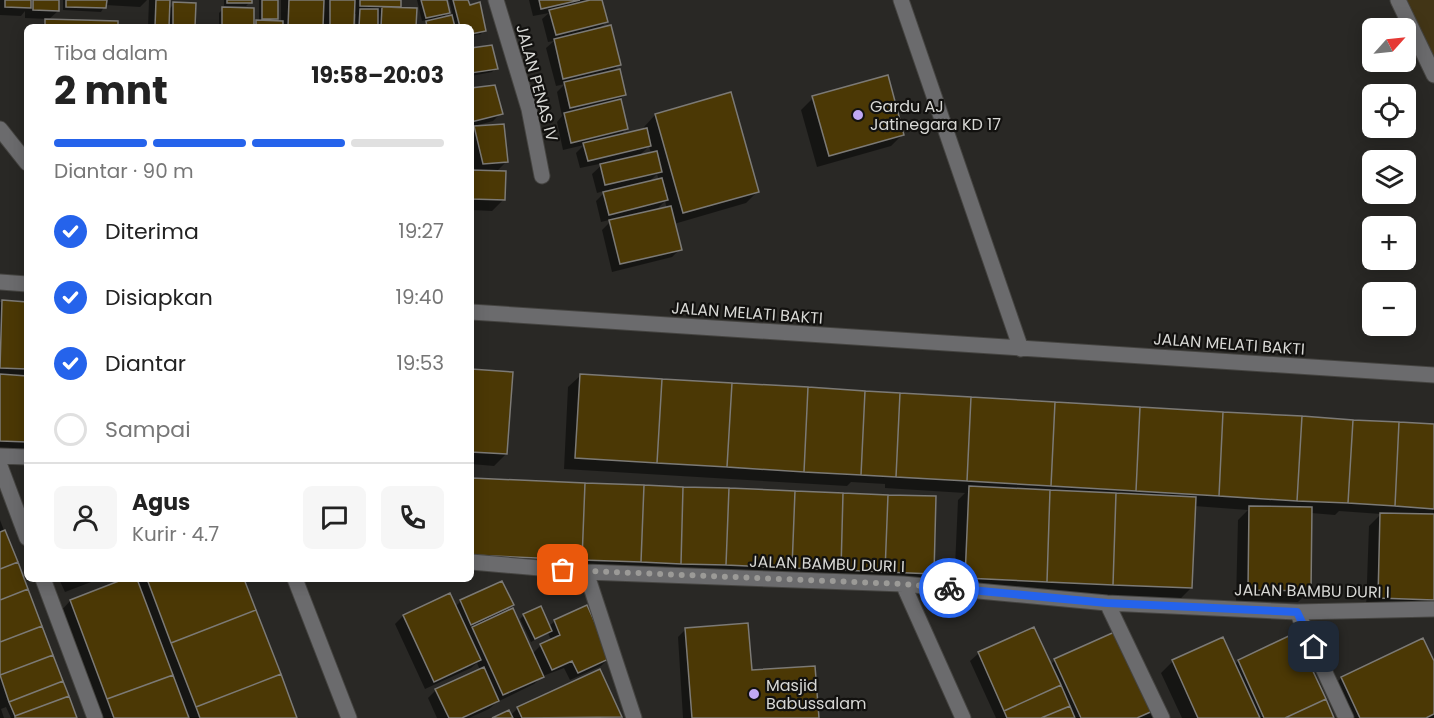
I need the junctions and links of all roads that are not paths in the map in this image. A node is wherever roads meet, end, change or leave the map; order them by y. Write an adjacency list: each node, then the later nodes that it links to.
1 (496, 0): 7 (street, JALAN PENAS IV)
2 (901, 0): 11 (street)
3 (1398, 0): 4 (street)
4 (1434, 75)
5 (0, 129): 6 (street)
6 (24, 159)
7 (542, 176)
8 (0, 282): 9 (street)
9 (24, 284)
10 (474, 312): 11 (street, JALAN MELATI BAKTI)
11 (1021, 350): 12 (street, JALAN MELATI BAKTI)
12 (1434, 375)
13 (0, 456): 14 (street)
14 (24, 458)
15 (0, 466): 16 (street)
16 (24, 529)
17 (474, 562): 18 (street, JALAN BAMBU DURI I)
18 (586, 572): 21 (street, JALAN BAMBU DURI I); 27 (street)
19 (44, 582): 25 (street)
20 (296, 582): 26 (street)
21 (903, 584): 22 (street, JALAN BAMBU DURI I); 28 (street)
22 (1107, 603): 24 (street, JALAN BAMBU DURI I); 29 (street)
23 (1434, 609): 24 (street, JALAN BAMBU DURI I)
24 (1297, 612): 30 (street)
25 (95, 718)
26 (349, 718)
27 (634, 718)
28 (963, 718)
29 (1161, 718)
30 (1347, 718)

